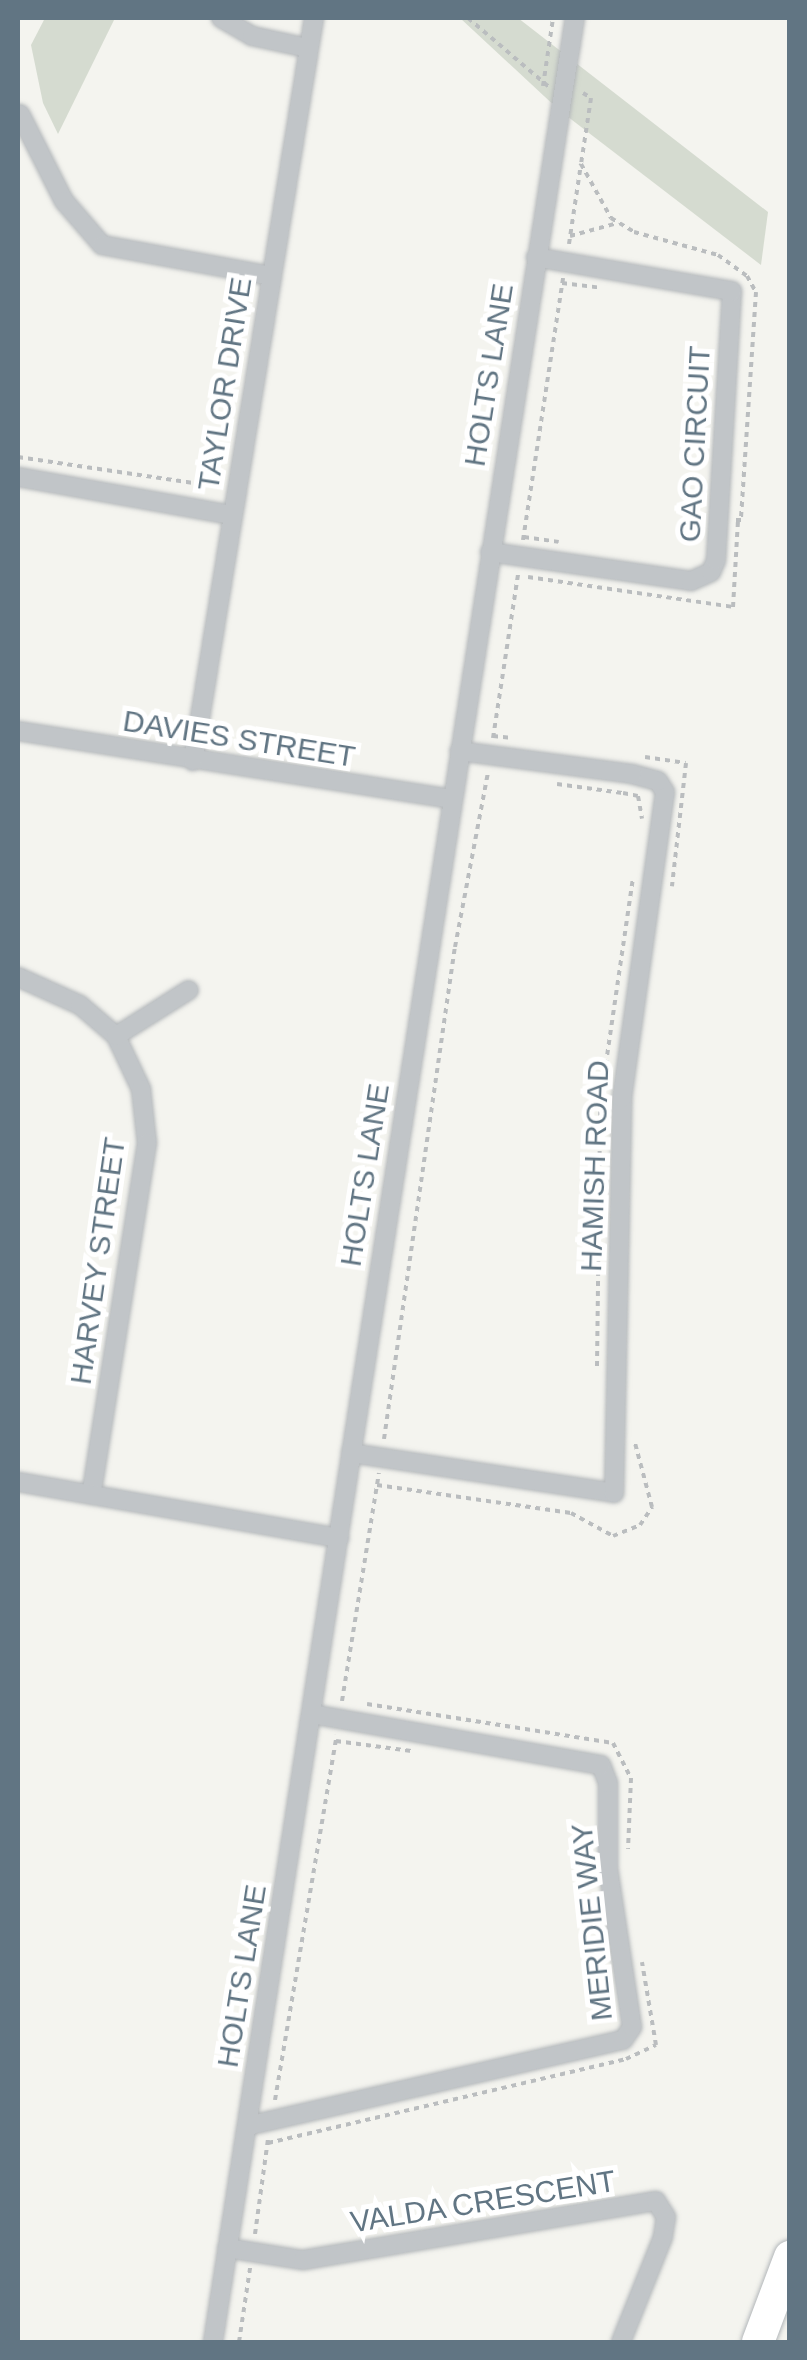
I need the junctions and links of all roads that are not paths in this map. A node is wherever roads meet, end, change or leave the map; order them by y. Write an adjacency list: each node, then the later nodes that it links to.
1 (221, 18): 4 (street)
2 (314, 18): 4 (street, TAYLOR DRIVE)
3 (575, 18): 6 (street, HOLTS LANE)
4 (308, 48): 7 (street, TAYLOR DRIVE)
5 (20, 114): 7 (street)
6 (536, 257): 10 (street, HOLTS LANE); 10 (street, GAO CIRCUIT)
7 (271, 276): 9 (street, TAYLOR DRIVE)
8 (18, 477): 9 (street)
9 (232, 515): 13 (street, TAYLOR DRIVE)
10 (490, 552): 12 (street, HOLTS LANE)
11 (18, 731): 13 (street, DAVIES STREET)
12 (460, 750): 14 (street, HOLTS LANE); 18 (street, HAMISH ROAD)
13 (193, 760): 14 (street, DAVIES STREET)
14 (452, 799): 18 (street, HOLTS LANE)
15 (18, 977): 17 (street, HARVEY STREET)
16 (189, 990): 17 (street)
17 (116, 1036): 20 (street, HARVEY STREET)
18 (351, 1453): 21 (street, HOLTS LANE)
19 (18, 1482): 20 (street)
20 (92, 1495): 21 (street)
21 (339, 1538): 22 (street, HOLTS LANE)
22 (312, 1714): 23 (street, HOLTS LANE); 23 (street, MERIDIE WAY)
23 (247, 2126): 24 (street, HOLTS LANE)
24 (227, 2248): 26 (street, HOLTS LANE); 27 (street, VALDA CRESCENT)
25 (790, 2257): 28 (highway)
26 (213, 2342)
27 (621, 2342)
28 (758, 2342)

